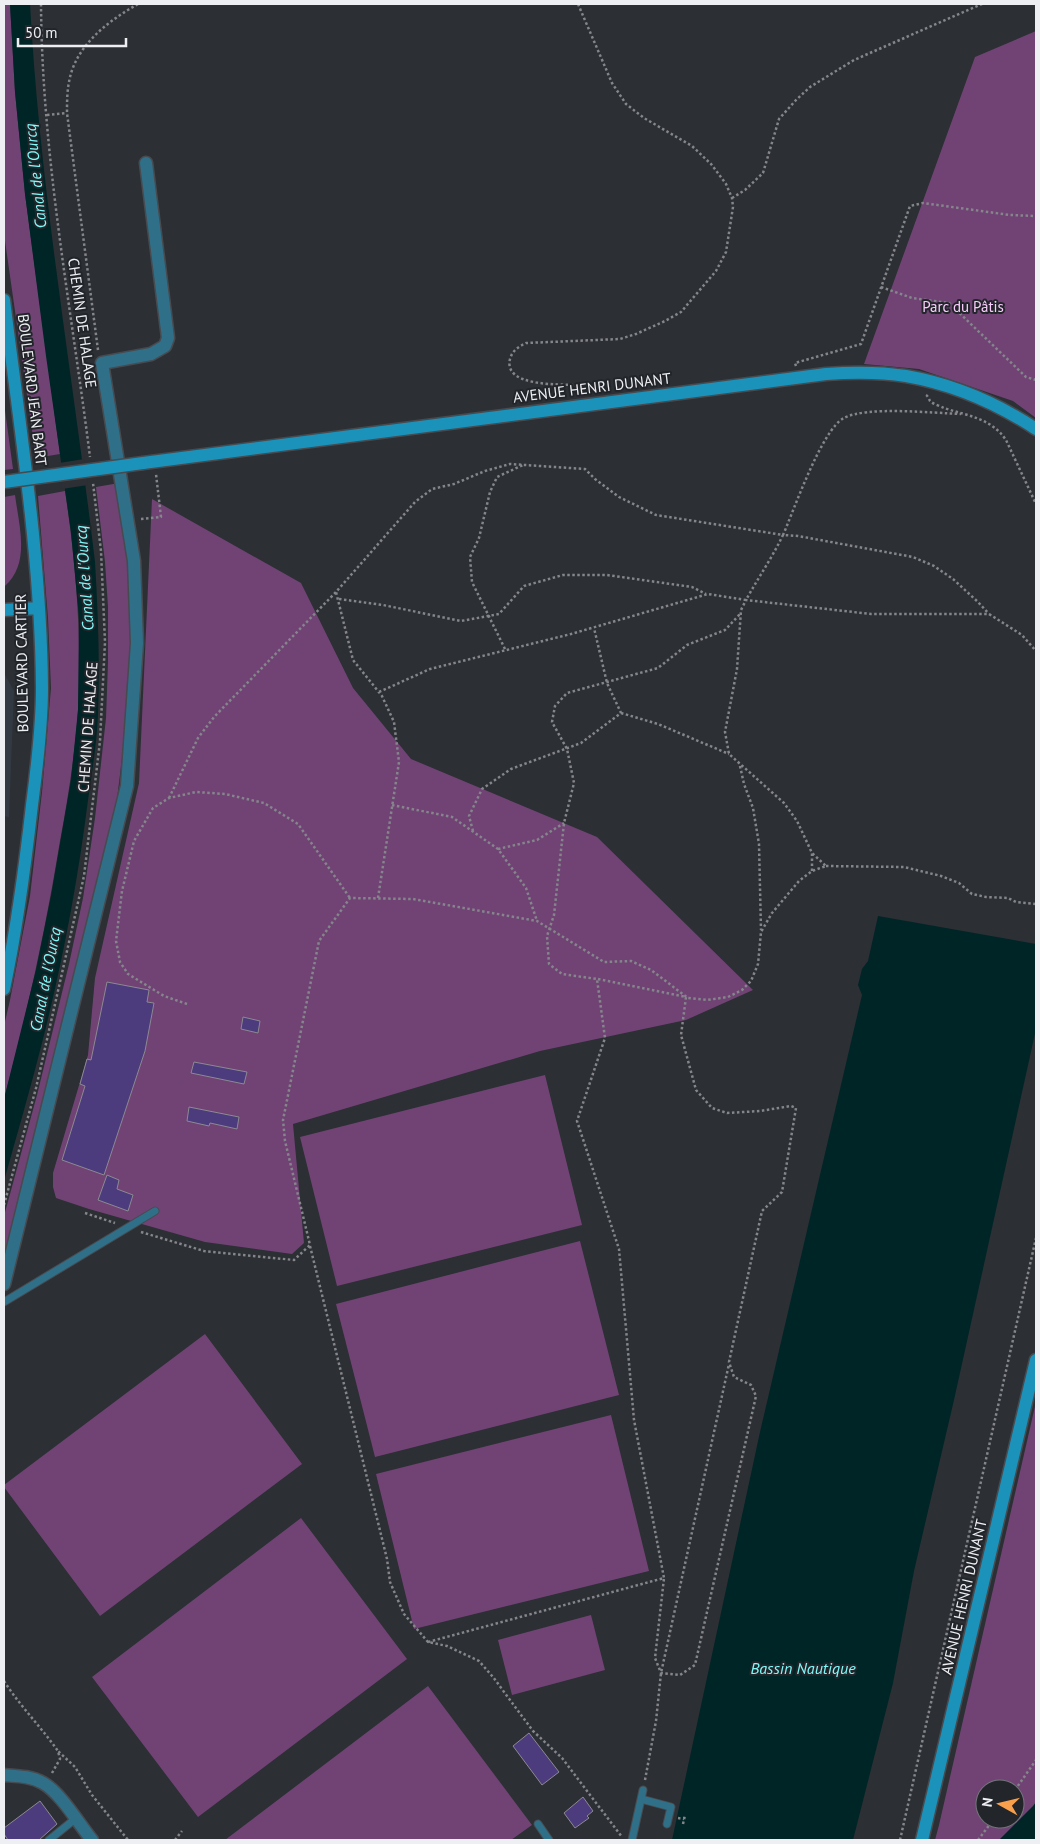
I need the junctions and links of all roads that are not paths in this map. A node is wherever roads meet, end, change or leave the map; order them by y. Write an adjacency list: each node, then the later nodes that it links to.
1 (146, 163): 11 (street)
2 (4, 300): 3 (street, BOULEVARD JEAN BART)
3 (7, 347): 6 (street, BOULEVARD JEAN BART)
4 (1036, 429): 5 (street, AVENUE HENRI DUNANT, bridge)
5 (4, 482)
6 (27, 484): 7 (street, BOULEVARD CARTIER)
7 (39, 608): 8 (street); 9 (street, BOULEVARD CARTIER)
8 (4, 610)
9 (4, 989)
10 (155, 1210): 12 (lane)
11 (4, 1284)
12 (4, 1302)
13 (1036, 1360): 24 (street, AVENUE HENRI DUNANT)
14 (4, 1775): 17 (street)
15 (643, 1790): 16 (lane)
16 (641, 1799): 19 (lane); 23 (lane)
17 (76, 1819): 20 (lane); 21 (street)
18 (538, 1824): 22 (lane)
19 (667, 1824)
20 (48, 1840)
21 (92, 1840)
22 (549, 1840)
23 (632, 1840)
24 (922, 1840)

